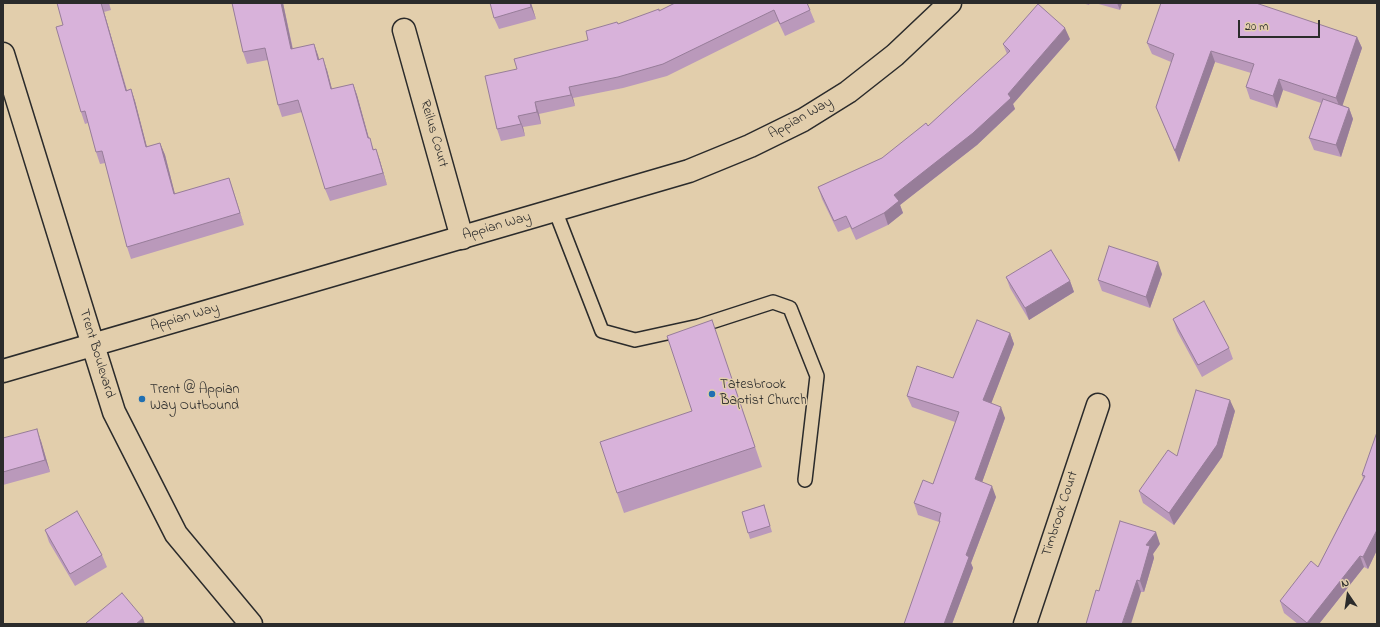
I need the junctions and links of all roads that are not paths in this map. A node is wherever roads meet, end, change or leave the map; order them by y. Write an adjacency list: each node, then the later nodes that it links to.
1 (950, 3): 4 (street, Appian Way)
2 (404, 30): 5 (street, Reilus Court)
3 (3, 54): 6 (street, Trent Boulevard)
4 (555, 210): 5 (street, Appian Way); 9 (lane)
5 (462, 238): 6 (street, Appian Way)
6 (93, 345): 7 (street, Appian Way); 10 (street, Trent Boulevard)
7 (3, 371)
8 (1098, 405): 11 (street, Timbrook Court)
9 (805, 480)
10 (251, 624)
11 (1025, 624)

